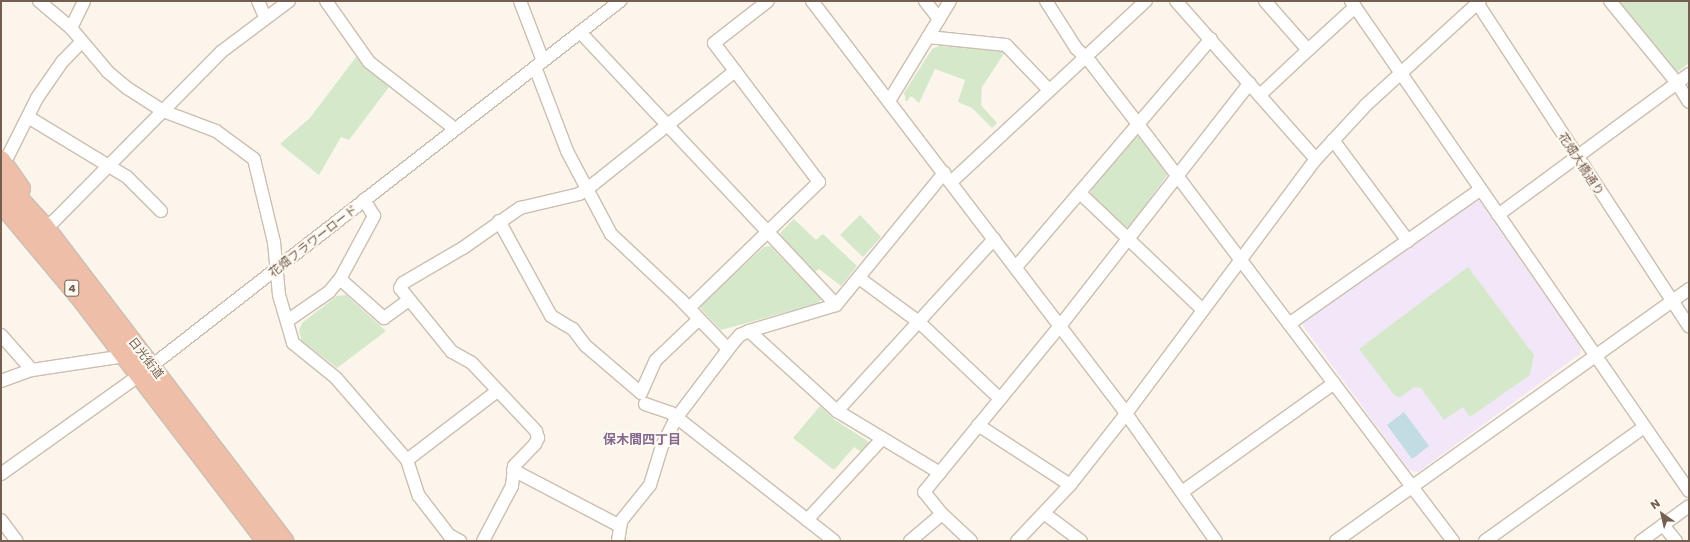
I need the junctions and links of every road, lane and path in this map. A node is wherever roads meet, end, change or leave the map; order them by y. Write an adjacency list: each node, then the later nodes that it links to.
1 (40, 1): 21 (street)
2 (84, 1): 21 (street)
3 (258, 1): 19 (street)
4 (288, 1): 19 (street)
5 (326, 1): 42 (street)
6 (520, 1): 28 (street)
7 (620, 1): 22 (street, 花畑フラワーロード)
8 (768, 1): 29 (street)
9 (812, 1): 36 (street)
10 (925, 1): 20 (street)
11 (950, 1): 20 (street)
12 (1046, 1): 27 (street)
13 (1146, 1): 27 (street)
14 (1176, 1): 24 (street)
15 (1265, 1): 26 (street)
16 (1610, 1): 33 (street)
17 (1478, 2): 30 (street); 44 (street, 花畑大橋通り)
18 (1353, 4): 26 (street); 30 (street)
19 (266, 17): 38 (street)
20 (939, 19): 23 (street)
21 (71, 28): 25 (street)
22 (580, 32): 28 (street, 花畑フラワーロード); 41 (street)
23 (928, 38): 34 (street); 36 (street)
24 (1211, 39): 32 (street); 40 (street)
25 (81, 42): 38 (street); 39 (street)
26 (1308, 50): 35 (street)
27 (1085, 57): 34 (street); 40 (street)
28 (539, 64): 42 (street, 花畑フラワーロード); 51 (street)
29 (735, 71): 41 (street); 60 (street)
30 (1400, 73): 43 (street); 52 (street)
31 (1689, 74): 33 (street)
32 (1250, 83): 35 (street); 48 (street)
33 (1677, 83): 37 (street); 44 (street)
34 (1049, 90): 49 (street)
35 (1260, 95): 45 (street)
36 (889, 101): 49 (street)
37 (1689, 102)
38 (163, 111): 47 (street); 66 (street)
39 (28, 117): 46 (street); 47 (street)
40 (1138, 124): 48 (street); 53 (street)
41 (666, 125): 51 (street); 60 (street)
42 (455, 129): 54 (street, 花畑フラワーロード)
43 (1333, 140): 45 (street); 63 (street)
44 (1576, 156): 57 (street); 71 (street, 花畑大橋通り)
45 (1316, 159): 64 (street)
46 (1, 160): 59 (highway, 4)
47 (108, 167): 56 (street); 59 (street)
48 (1176, 176): 61 (street); 64 (street)
49 (948, 178): 62 (street); 67 (street)
50 (1, 180): 59 (highway, 日光街道 / 4)
51 (586, 190): 58 (street); 73 (street)
52 (1480, 190): 57 (street); 63 (street)
53 (1080, 193): 61 (street); 65 (street)
54 (364, 200): 66 (street, 花畑フラワーロード); 68 (street)
55 (1, 203): 84 (highway, 日光街道 / 4)
56 (161, 211)
57 (1498, 215): 85 (street)
58 (499, 221): 70 (street); 75 (street)
59 (44, 228): 87 (highway, 日光街道 / 4)
60 (767, 232): 72 (street); 73 (street)
61 (1128, 238): 74 (street); 79 (street)
62 (994, 239): 65 (street); 77 (street)
63 (1408, 241): 78 (street)
64 (1239, 259): 74 (street); 78 (street)
65 (1016, 267): 79 (street)
66 (277, 268): 76 (street); 87 (street, 花畑フラワーロード)
67 (859, 278): 72 (street); 77 (street)
68 (340, 279): 70 (street); 76 (street)
69 (1689, 289): 71 (street)
70 (410, 300): 90 (street)
71 (1672, 301): 80 (street, 花畑大橋通り); 85 (street)
72 (836, 305): 81 (street)
73 (689, 308): 75 (street)
74 (1202, 310): 94 (street)
75 (699, 319): 83 (street)
76 (287, 321): 99 (street)
77 (919, 322): 91 (street); 93 (street)
78 (1290, 324): 89 (street)
79 (1060, 326): 91 (street); 94 (street)
80 (1689, 326)
81 (749, 331): 83 (street); 93 (street)
82 (1, 335): 86 (street)
83 (728, 349): 95 (street)
84 (125, 356): 86 (street); 87 (highway, 日光街道 / 4)
85 (1596, 356): 97 (street); 104 (street)
86 (32, 370): 88 (street)
87 (146, 371): 102 (street, 花畑フラワーロード); 115 (highway, 日光街道 / 4); 116 (highway, 日光街道 / 4)
88 (1, 381)
89 (1334, 383): 104 (street); 106 (street)
90 (496, 392): 99 (street); 100 (street)
91 (1000, 399): 96 (street)
92 (646, 404): 95 (street)
93 (837, 411): 98 (street)
94 (1127, 413): 103 (street); 106 (street)
95 (677, 417): 111 (street); 113 (street)
96 (978, 425): 101 (street); 103 (street)
97 (1644, 427): 105 (street); 128 (street)
98 (882, 439): 101 (street); 111 (street)
99 (408, 460): 117 (street)
100 (513, 470): 113 (street); 118 (street)
101 (940, 473): 108 (street)
102 (1, 474)
103 (1070, 485): 109 (street)
104 (1412, 487): 126 (street); 127 (street)
105 (1689, 491)
106 (1182, 492): 125 (street)
107 (1689, 506): 112 (street)
108 (942, 514): 121 (street); 122 (street)
109 (1045, 514): 123 (street); 124 (street)
110 (1, 520): 114 (street)
111 (807, 520): 120 (street)
112 (1663, 525): 129 (street); 130 (street)
113 (620, 526): 119 (street)
114 (17, 541)
115 (266, 541)
116 (284, 541)
117 (460, 541)
118 (483, 541)
119 (618, 541)
120 (834, 541)
121 (910, 541)
122 (971, 541)
123 (1018, 541)
124 (1081, 541)
125 (1216, 541)
126 (1336, 541)
127 (1453, 541)
128 (1485, 541)
129 (1641, 541)
130 (1676, 541)

